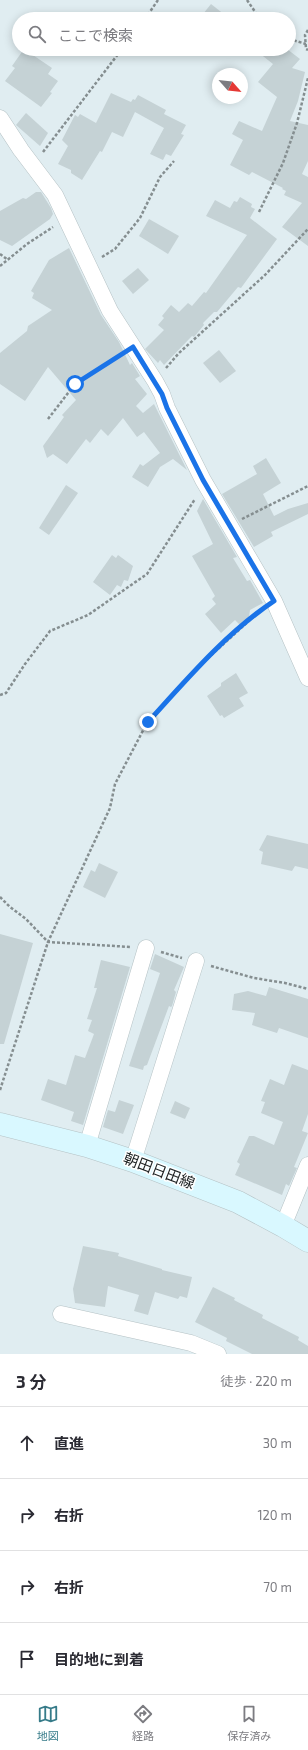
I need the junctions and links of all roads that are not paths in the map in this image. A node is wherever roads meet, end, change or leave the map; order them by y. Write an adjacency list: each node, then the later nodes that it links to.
1 (0, 118): 2 (street)
2 (308, 678)
3 (146, 948): 6 (street)
4 (196, 961): 7 (street)
5 (0, 1124): 6 (main road, 朝田日田線)
6 (87, 1146): 7 (main road, 朝田日田線)
7 (133, 1161): 9 (main road, 朝田日田線)
8 (308, 1165): 9 (street)
9 (283, 1226): 10 (main road, 朝田日田線)
10 (308, 1242)
11 (61, 1314): 12 (street)
12 (218, 1354)

